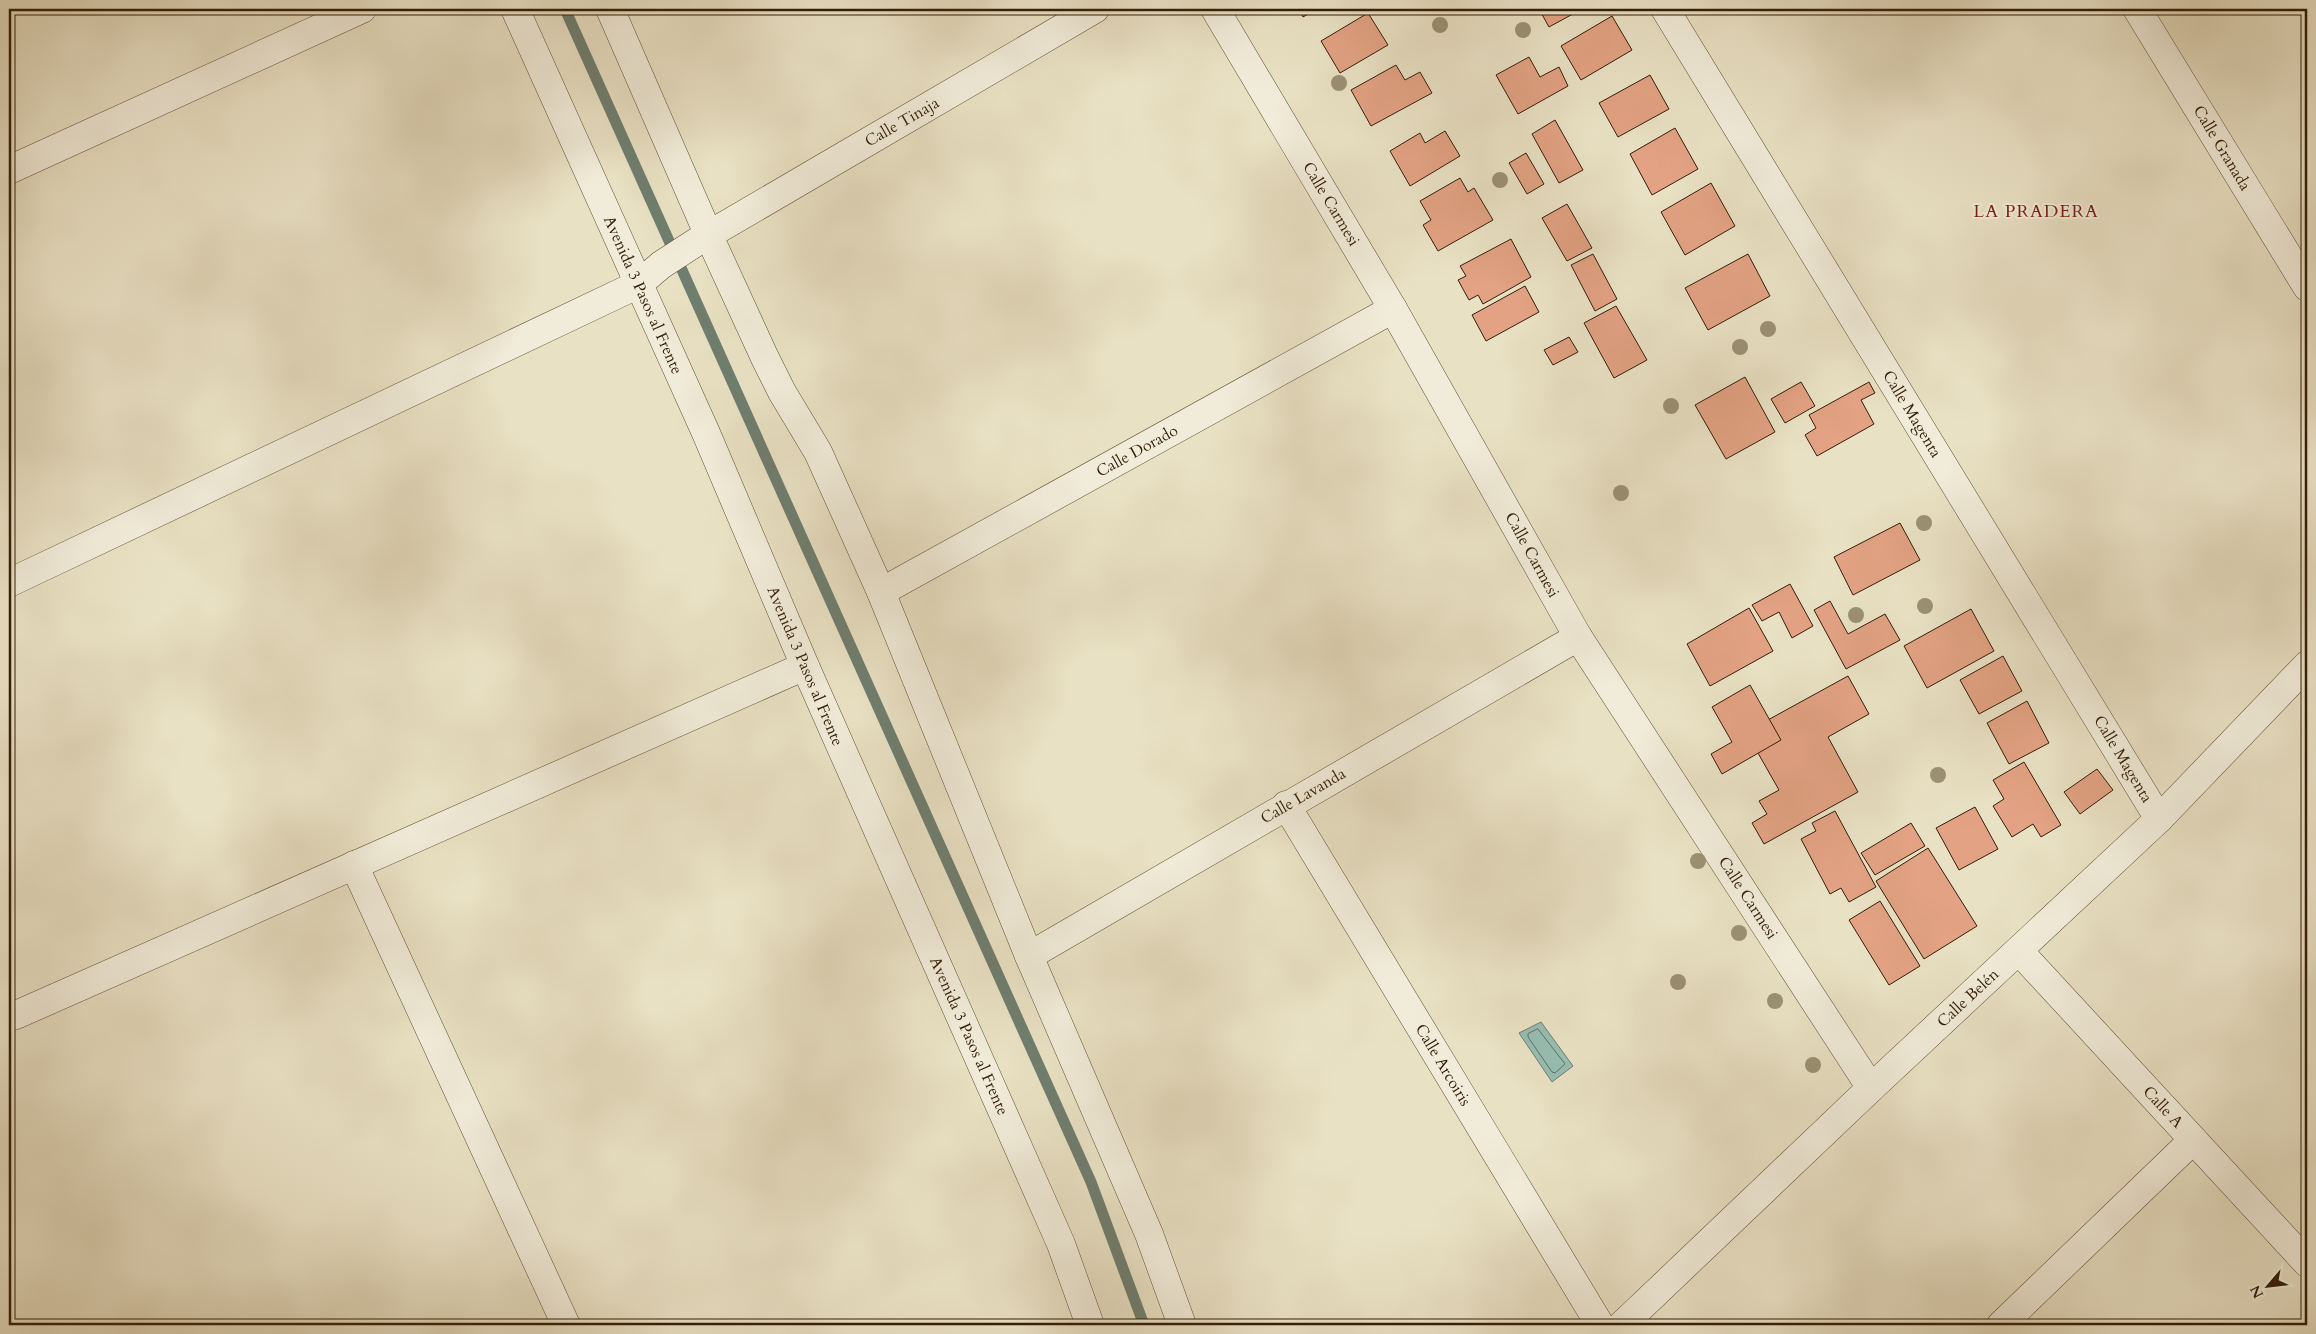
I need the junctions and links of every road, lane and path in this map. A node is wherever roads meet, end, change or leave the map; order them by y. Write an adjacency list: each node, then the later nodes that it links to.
1 (362, 9): 8 (street)
2 (515, 9): 10 (street, Avenida 3 Pasos al Frente)
3 (610, 9): 9 (street)
4 (1095, 9): 9 (street, Calle Tinaja)
5 (1215, 9): 12 (street, Calle Carmesi)
6 (1665, 9): 19 (street, Calle Magenta)
7 (2137, 9): 11 (street, Calle Granada)
8 (9, 170)
9 (703, 238): 10 (street, Calle Tinaja); 14 (street)
10 (639, 284): 13 (street, Calle Tinaja); 17 (street, Avenida 3 Pasos al Frente)
11 (2307, 287)
12 (1393, 310): 14 (street, Calle Dorado); 15 (street, Calle Carmesi)
13 (9, 582)
14 (881, 592): 22 (street)
15 (1578, 637): 18 (street, Calle Lavanda); 24 (street, Calle Carmesi)
16 (2307, 665): 19 (street, Calle Belén)
17 (805, 666): 20 (street); 28 (street, Avenida 3 Pasos al Frente)
18 (1286, 805): 22 (street, Calle Lavanda); 30 (street, Calle Arcoiris)
19 (2159, 819): 21 (street, Calle Belén)
20 (354, 865): 23 (street); 27 (street)
21 (2019, 951): 24 (street, Calle Belén); 25 (street, Calle A)
22 (1029, 956): 29 (street)
23 (9, 1017)
24 (1871, 1088): 31 (street, Calle Belén)
25 (2193, 1140): 26 (street, Calle A); 32 (street)
26 (2307, 1263)
27 (566, 1325)
28 (1090, 1325)
29 (1182, 1325)
30 (1600, 1325)
31 (1622, 1325)
32 (2001, 1325)

